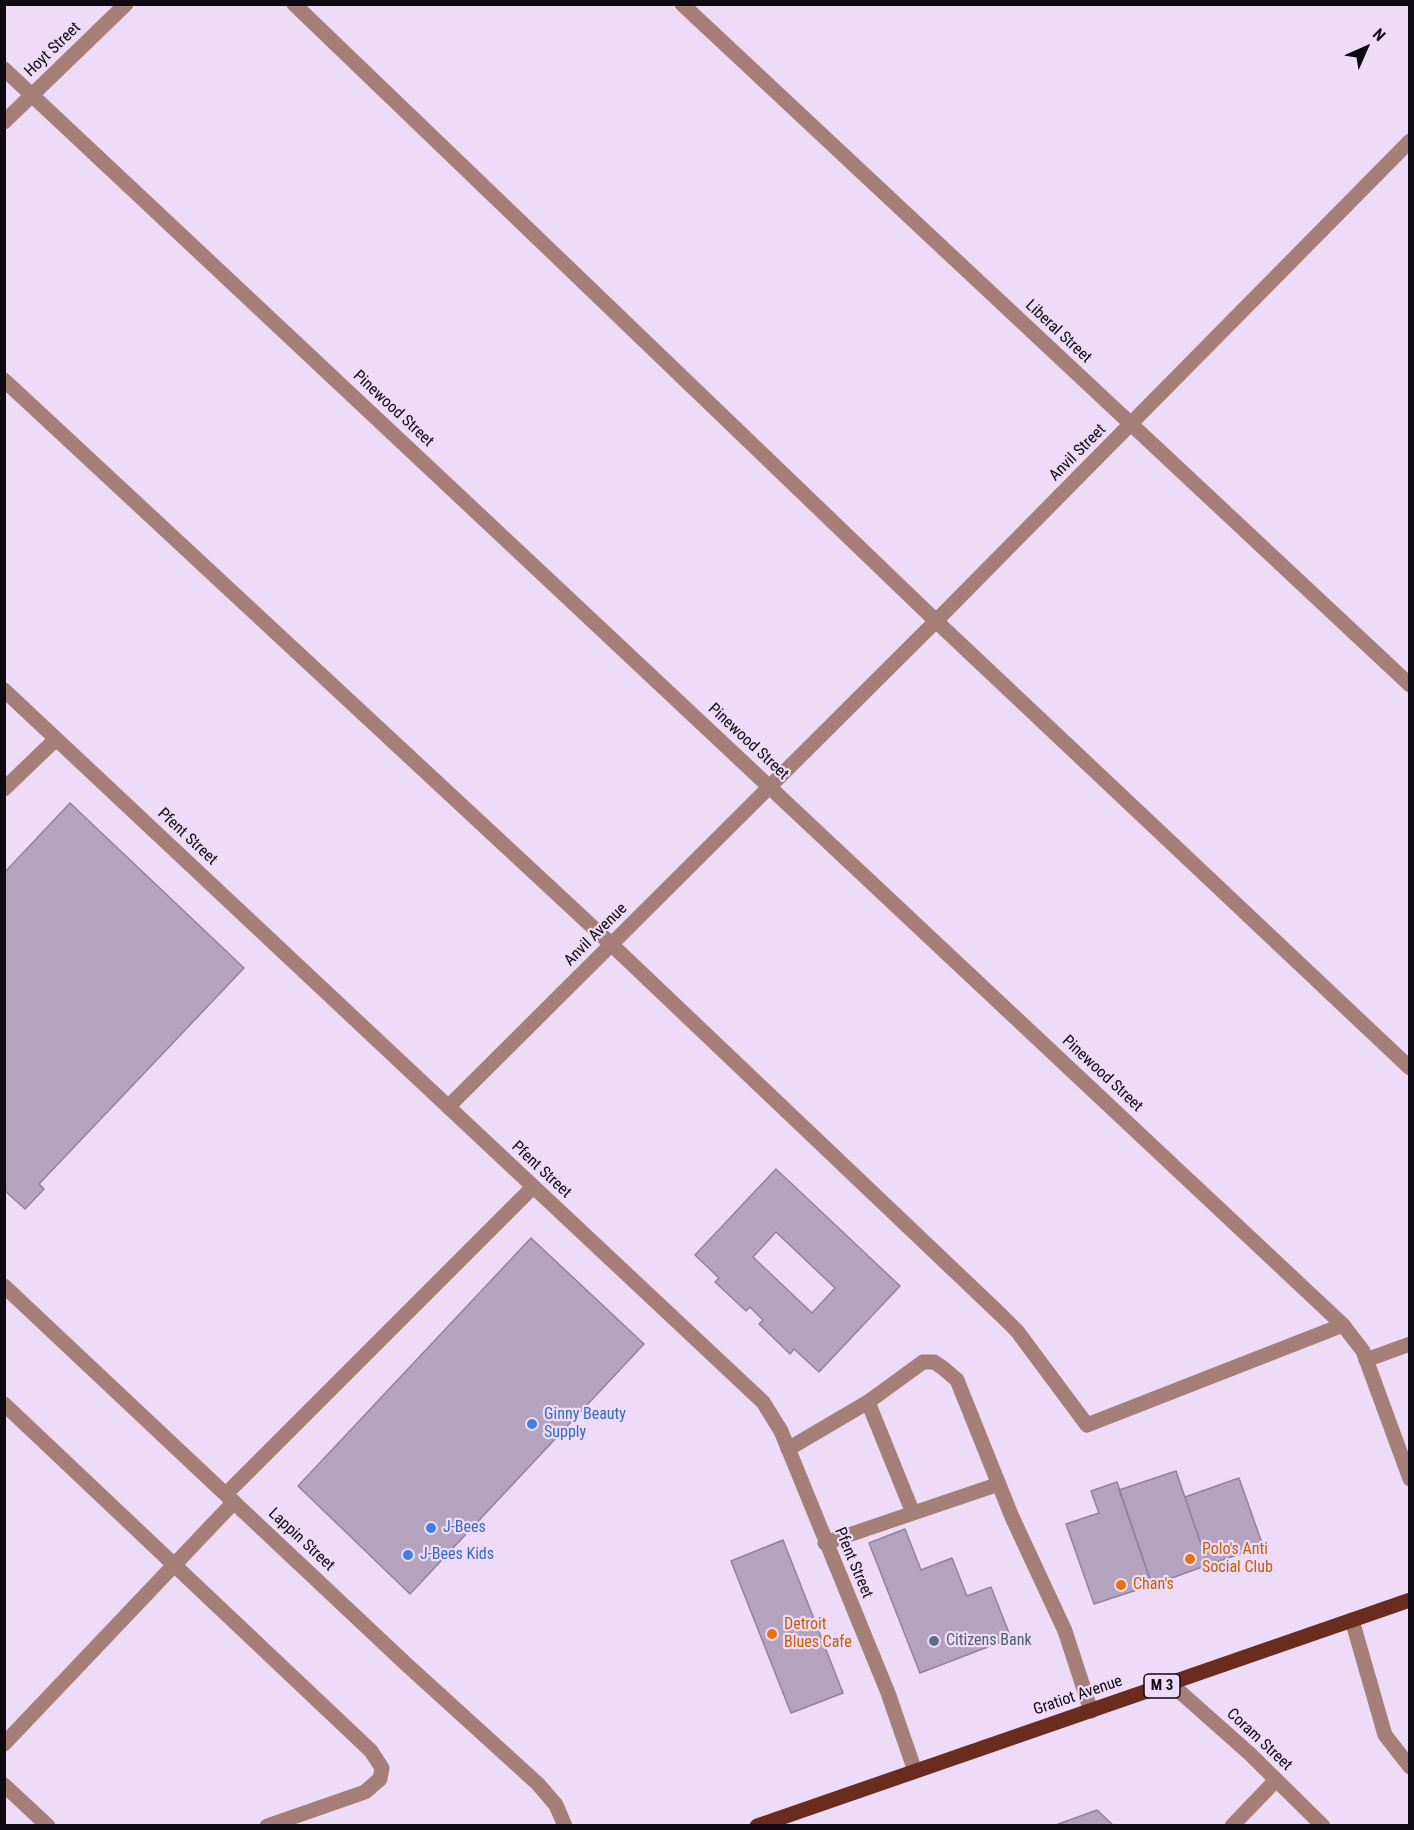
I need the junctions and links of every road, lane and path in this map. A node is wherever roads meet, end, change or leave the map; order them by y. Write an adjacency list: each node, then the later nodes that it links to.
1 (126, 4): 5 (street, Hoyt Street)
2 (294, 4): 10 (street)
3 (682, 4): 9 (street, Liberal Street)
4 (4, 69): 5 (street, Pinewood Street)
5 (32, 95): 6 (street, Hoyt Street); 14 (street, Pinewood Street)
6 (4, 122)
7 (1410, 141): 9 (street, Anvil Street)
8 (4, 380): 16 (street)
9 (1130, 426): 10 (street, Anvil Street); 11 (street, Liberal Street)
10 (936, 621): 14 (street, Anvil Street); 17 (street)
11 (1410, 686)
12 (4, 690): 13 (street, Pfent Street)
13 (56, 739): 15 (street); 18 (street, Pfent Street)
14 (770, 788): 16 (street, Anvil Avenue); 21 (street, Pinewood Street)
15 (4, 789)
16 (612, 945): 18 (street, Anvil Avenue); 21 (street)
17 (1410, 1068)
18 (448, 1107): 19 (street, Pfent Street)
19 (533, 1187): 26 (street, Pfent Street); 29 (street)
20 (4, 1286): 29 (street, Lappin Street)
21 (1343, 1325): 23 (street, Pinewood Street)
22 (1410, 1344): 23 (street)
23 (1366, 1359): 27 (street, Pinewood Street)
24 (868, 1402): 26 (street); 28 (street); 30 (street)
25 (4, 1404): 32 (street)
26 (788, 1449): 31 (street, Pfent Street)
27 (1410, 1479)
28 (999, 1484): 30 (street); 36 (street)
29 (230, 1498): 32 (street); 44 (street, Lappin Street)
30 (913, 1513): 31 (street)
31 (825, 1543): 39 (street, Pfent Street)
32 (174, 1565): 37 (street); 43 (street)
33 (1410, 1600): 34 (main road, Gratiot Avenue / M 3)
34 (1352, 1620): 35 (main road, Gratiot Avenue / M 3); 38 (street)
35 (1170, 1683): 36 (main road, Gratiot Avenue / M 3); 40 (street, Coram Street)
36 (1091, 1710): 39 (main road, Gratiot Avenue / M 3)
37 (4, 1744)
38 (1410, 1767)
39 (915, 1771): 45 (main road, Gratiot Avenue / M 3)
40 (1276, 1780): 46 (street); 47 (street, Coram Street)
41 (4, 1785): 42 (street)
42 (48, 1826)
43 (267, 1826)
44 (565, 1826)
45 (757, 1826)
46 (1233, 1826)
47 (1323, 1826)

